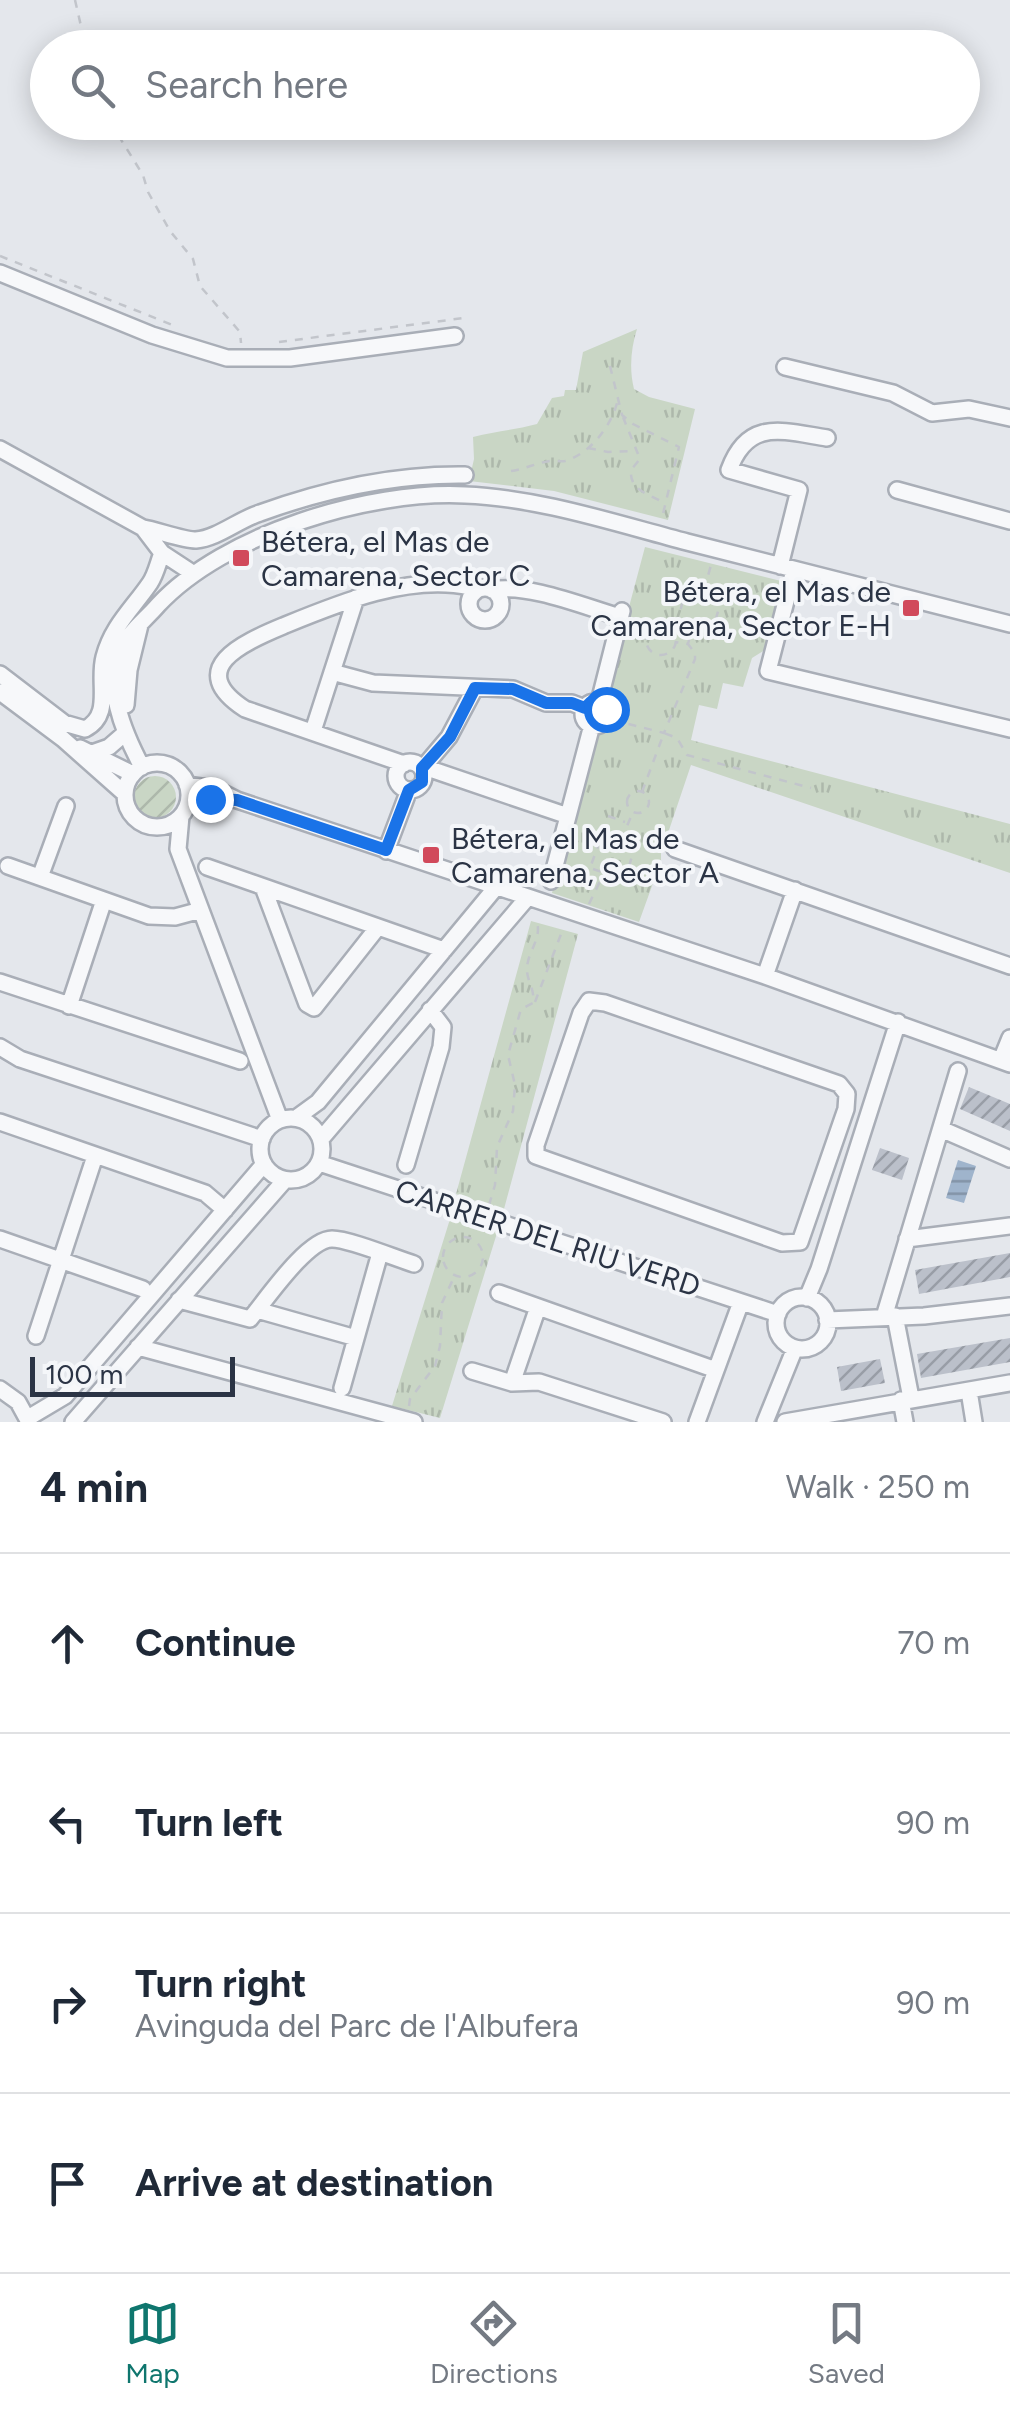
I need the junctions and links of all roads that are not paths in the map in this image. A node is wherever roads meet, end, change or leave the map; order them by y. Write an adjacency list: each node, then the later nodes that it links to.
1 (0, 274): 2 (street)
2 (455, 336)
3 (785, 367): 4 (street)
4 (1010, 418)
5 (827, 438): 12 (street)
6 (0, 449): 10 (street)
7 (465, 475): 10 (street)
8 (897, 490): 9 (street)
9 (1010, 521)
10 (143, 528): 11 (street)
11 (162, 553): 13 (street); 22 (street)
12 (787, 568): 13 (street); 19 (street); 26 (street)
13 (194, 574): 20 (street)
14 (492, 590): 15 (street); 16 (street); 18 (street)
15 (474, 592): 17 (street); 18 (street)
16 (538, 594): 18 (street); 25 (street)
17 (356, 598): 21 (street); 27 (street)
18 (500, 608)
19 (1010, 624)
20 (140, 625): 28 (street); 32 (street)
21 (332, 672): 23 (street); 27 (street)
22 (0, 674)
23 (475, 688): 25 (street); 33 (street)
24 (1, 694): 29 (street)
25 (592, 705): 40 (street)
26 (1009, 726)
27 (314, 732): 31 (street)
28 (124, 734): 30 (street); 32 (street)
29 (63, 739): 30 (street); 36 (street)
30 (92, 754): 32 (street)
31 (404, 764): 33 (street); 35 (street)
32 (144, 768): 34 (street); 36 (street)
33 (423, 771): 35 (street); 40 (street)
34 (187, 785): 37 (street); 39 (street)
35 (409, 790): 44 (street)
36 (125, 794): 41 (street)
37 (237, 800): 39 (street); 44 (street)
38 (66, 806): 47 (street)
39 (184, 811): 41 (street); 42 (street)
40 (568, 816): 48 (street)
41 (150, 826): 42 (street)
42 (178, 849): 54 (street)
43 (675, 849): 51 (street)
44 (386, 850): 50 (street)
45 (8, 866): 47 (street)
46 (207, 867): 49 (street)
47 (40, 877): 53 (street)
48 (550, 882)
49 (262, 886): 55 (street); 55 (street)
50 (498, 886): 52 (street); 56 (street)
51 (795, 890): 57 (street); 58 (street)
52 (528, 897): 58 (street); 61 (street)
53 (104, 900): 54 (street); 60 (street)
54 (201, 910): 70 (street)
55 (378, 927): 56 (street)
56 (444, 950): 70 (street)
57 (1010, 966)
58 (766, 976): 62 (street)
59 (0, 982): 60 (street)
60 (69, 1006): 67 (street)
61 (430, 1010): 74 (street); 79 (street)
62 (898, 1022): 68 (street); 81 (street)
63 (1010, 1038): 68 (street)
64 (0, 1047): 65 (street)
65 (20, 1059): 66 (street); 73 (street)
66 (0, 1060)
67 (240, 1061)
68 (1005, 1062)
69 (958, 1071): 72 (street)
70 (288, 1119): 73 (street); 74 (street)
71 (0, 1122): 75 (street)
72 (940, 1129): 76 (street); 86 (street)
73 (262, 1139): 78 (street)
74 (321, 1139): 77 (street)
75 (96, 1156): 83 (street); 88 (street)
76 (1010, 1159)
77 (319, 1162): 82 (street); 94 (street, CARRER DEL RIU VERD)
78 (264, 1164): 82 (street); 83 (street)
79 (406, 1164)
80 (828, 1167): 80 (street); 81 (street)
81 (850, 1173): 92 (street)
82 (285, 1180): 93 (street)
83 (225, 1210): 114 (street)
84 (1010, 1226): 86 (street)
85 (0, 1239): 88 (street)
86 (907, 1239): 99 (street)
87 (380, 1254): 89 (street); 97 (street); 102 (street)
88 (61, 1260): 90 (street); 101 (street)
89 (414, 1264)
90 (143, 1289)
91 (499, 1293): 96 (street)
92 (807, 1298): 98 (street); 100 (street)
93 (180, 1300): 97 (street); 103 (street)
94 (742, 1302): 98 (street, CARRER DEL RIU VERD); 105 (street)
95 (1010, 1306): 99 (street)
96 (538, 1307): 105 (street); 107 (street)
97 (257, 1310): 102 (street)
98 (778, 1314): 104 (street)
99 (889, 1317): 100 (street); 112 (street)
100 (827, 1320): 104 (street)
101 (36, 1336)
102 (356, 1338): 110 (street)
103 (138, 1348): 113 (street); 116 (street)
104 (795, 1348): 115 (street)
105 (716, 1370): 118 (street)
106 (472, 1371): 107 (street)
107 (512, 1382): 117 (street)
108 (1010, 1383): 111 (street)
109 (0, 1388): 114 (street)
110 (342, 1388)
111 (969, 1392): 112 (street); 121 (street)
112 (906, 1399): 119 (street); 120 (street)
113 (412, 1416)
114 (28, 1420)
115 (768, 1421)
116 (73, 1422)
117 (663, 1422)
118 (697, 1422)
119 (785, 1422)
120 (904, 1422)
121 (974, 1422)

